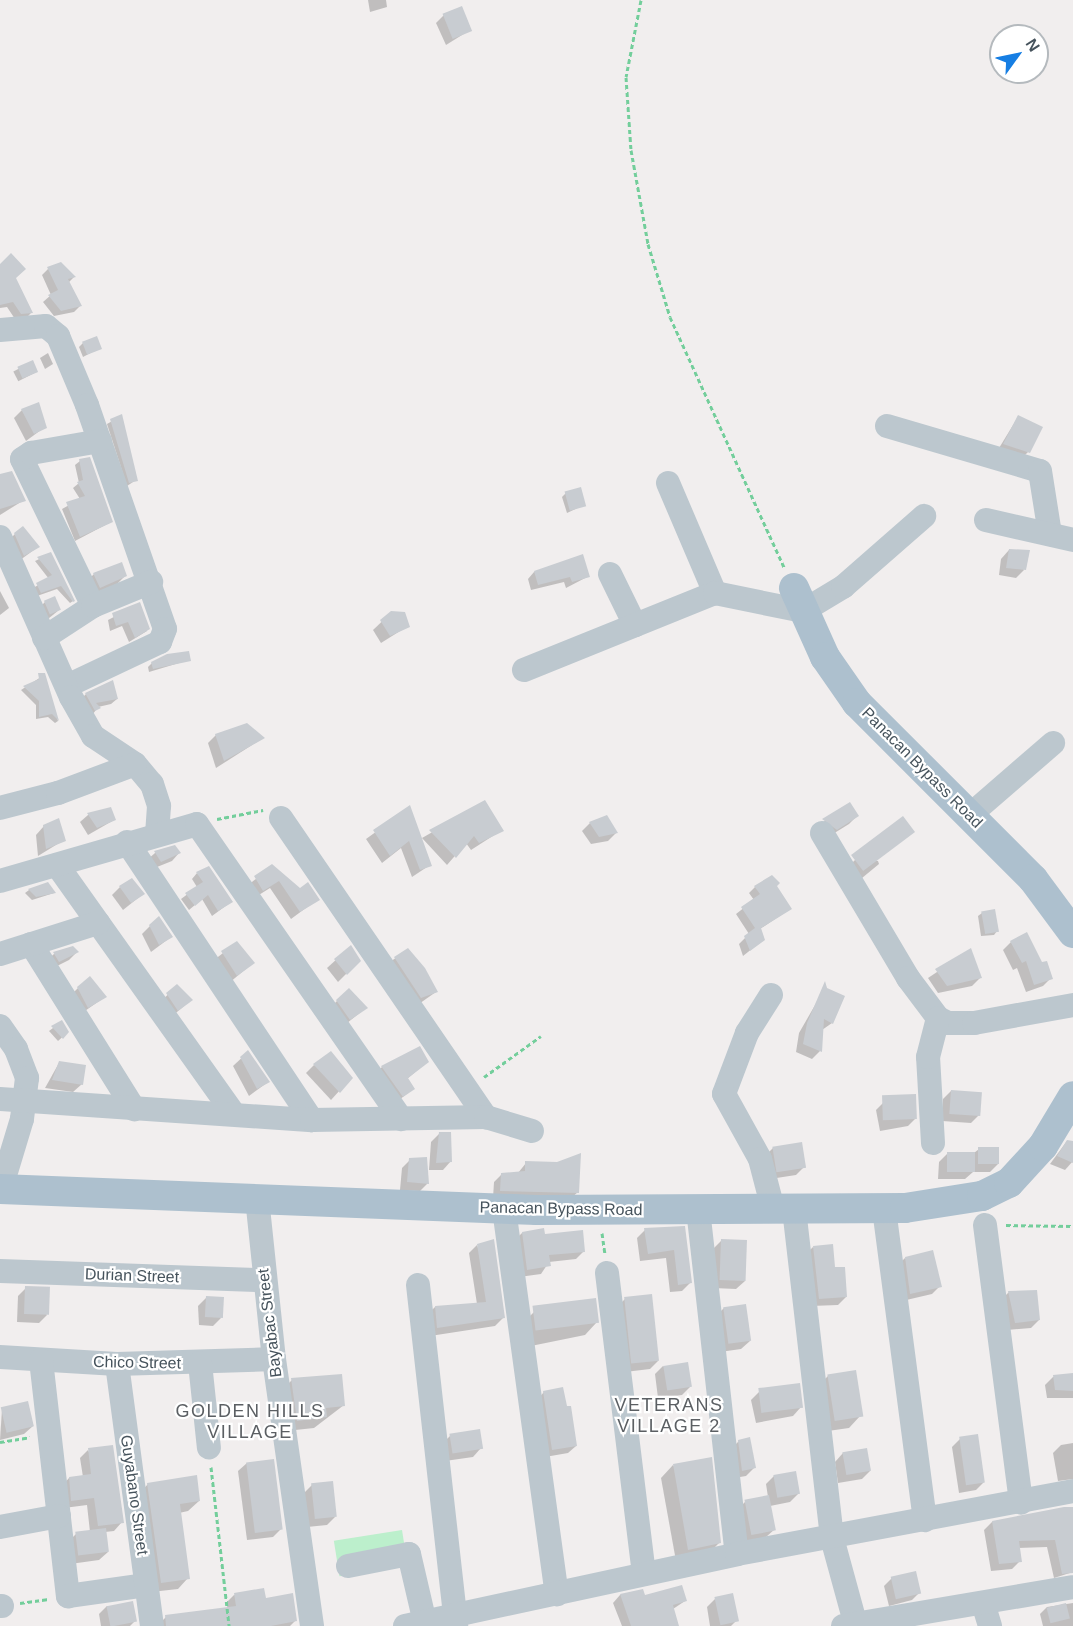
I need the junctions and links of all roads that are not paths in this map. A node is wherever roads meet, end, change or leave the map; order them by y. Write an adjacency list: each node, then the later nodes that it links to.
1 (0, 330): 3 (street)
2 (887, 426): 8 (street)
3 (100, 441): 10 (street); 13 (street)
4 (668, 483): 11 (street)
5 (924, 516): 12 (street)
6 (986, 520): 8 (street)
7 (0, 537): 15 (street)
8 (1062, 537)
9 (610, 574): 14 (street)
10 (151, 582): 13 (street); 17 (street)
11 (716, 593): 12 (street); 14 (street)
12 (798, 599): 21 (main road, Panacan Bypass Road)
13 (93, 606): 15 (street)
14 (635, 625): 16 (street)
15 (44, 638): 17 (street)
16 (524, 670)
17 (67, 686): 19 (street)
18 (1053, 743): 21 (street)
19 (135, 764): 20 (street); 24 (street)
20 (0, 808)
21 (970, 815): 29 (main road, Panacan Bypass Road)
22 (281, 818): 41 (street)
23 (822, 833): 34 (street)
24 (157, 834): 25 (street); 42 (street)
25 (127, 842): 26 (street); 43 (street)
26 (57, 865): 27 (street); 28 (street)
27 (0, 881)
28 (98, 923): 30 (street); 40 (street)
29 (1073, 933)
30 (31, 944): 31 (street); 39 (street)
31 (0, 954)
32 (771, 995): 50 (street)
33 (1073, 1005): 34 (street)
34 (938, 1018): 45 (street)
35 (0, 1026): 38 (street)
36 (1073, 1097): 51 (main road, Panacan Bypass Road)
37 (0, 1099): 38 (street)
38 (25, 1100): 39 (street); 46 (street)
39 (134, 1109): 40 (street)
40 (234, 1114): 43 (street)
41 (486, 1117): 42 (street); 44 (street)
42 (401, 1119): 43 (street)
43 (312, 1120)
44 (532, 1131)
45 (933, 1143)
46 (1, 1190): 47 (main road, Panacan Bypass Road)
47 (257, 1198): 48 (main road, Panacan Bypass Road); 55 (street, Bayabac Street)
48 (504, 1209): 49 (main road, Panacan Bypass Road); 74 (street)
49 (698, 1209): 50 (main road, Panacan Bypass Road); 69 (street)
50 (783, 1209): 51 (main road, Panacan Bypass Road); 68 (street)
51 (884, 1209): 66 (street)
52 (985, 1225): 64 (street)
53 (0, 1271): 55 (street, Durian Street)
54 (607, 1274): 71 (street)
55 (264, 1280): 58 (street, Bayabac Street)
56 (418, 1285): 77 (street)
57 (0, 1357): 59 (street, Chico Street)
58 (274, 1359): 60 (street, Chico Street); 81 (street, Bayabac Street)
59 (41, 1360): 61 (street, Chico Street); 65 (street)
60 (200, 1363): 61 (street, Chico Street); 62 (street)
61 (117, 1364): 72 (street, Guyabano Street)
62 (209, 1448)
63 (1073, 1491): 64 (street)
64 (1021, 1503): 66 (street)
65 (59, 1516): 67 (street); 72 (street)
66 (925, 1520): 68 (street)
67 (0, 1527)
68 (832, 1538): 69 (street); 79 (street)
69 (737, 1554): 71 (street)
70 (348, 1566): 78 (street)
71 (644, 1574): 74 (street)
72 (146, 1586): 80 (street, Guyabano Street)
73 (1073, 1587): 75 (street)
74 (556, 1594): 77 (street)
75 (983, 1603): 76 (street); 82 (street)
76 (912, 1621): 79 (street)
77 (455, 1622): 78 (street)
78 (415, 1624)
79 (851, 1625)
80 (152, 1626)
81 (312, 1626)
82 (990, 1626)

